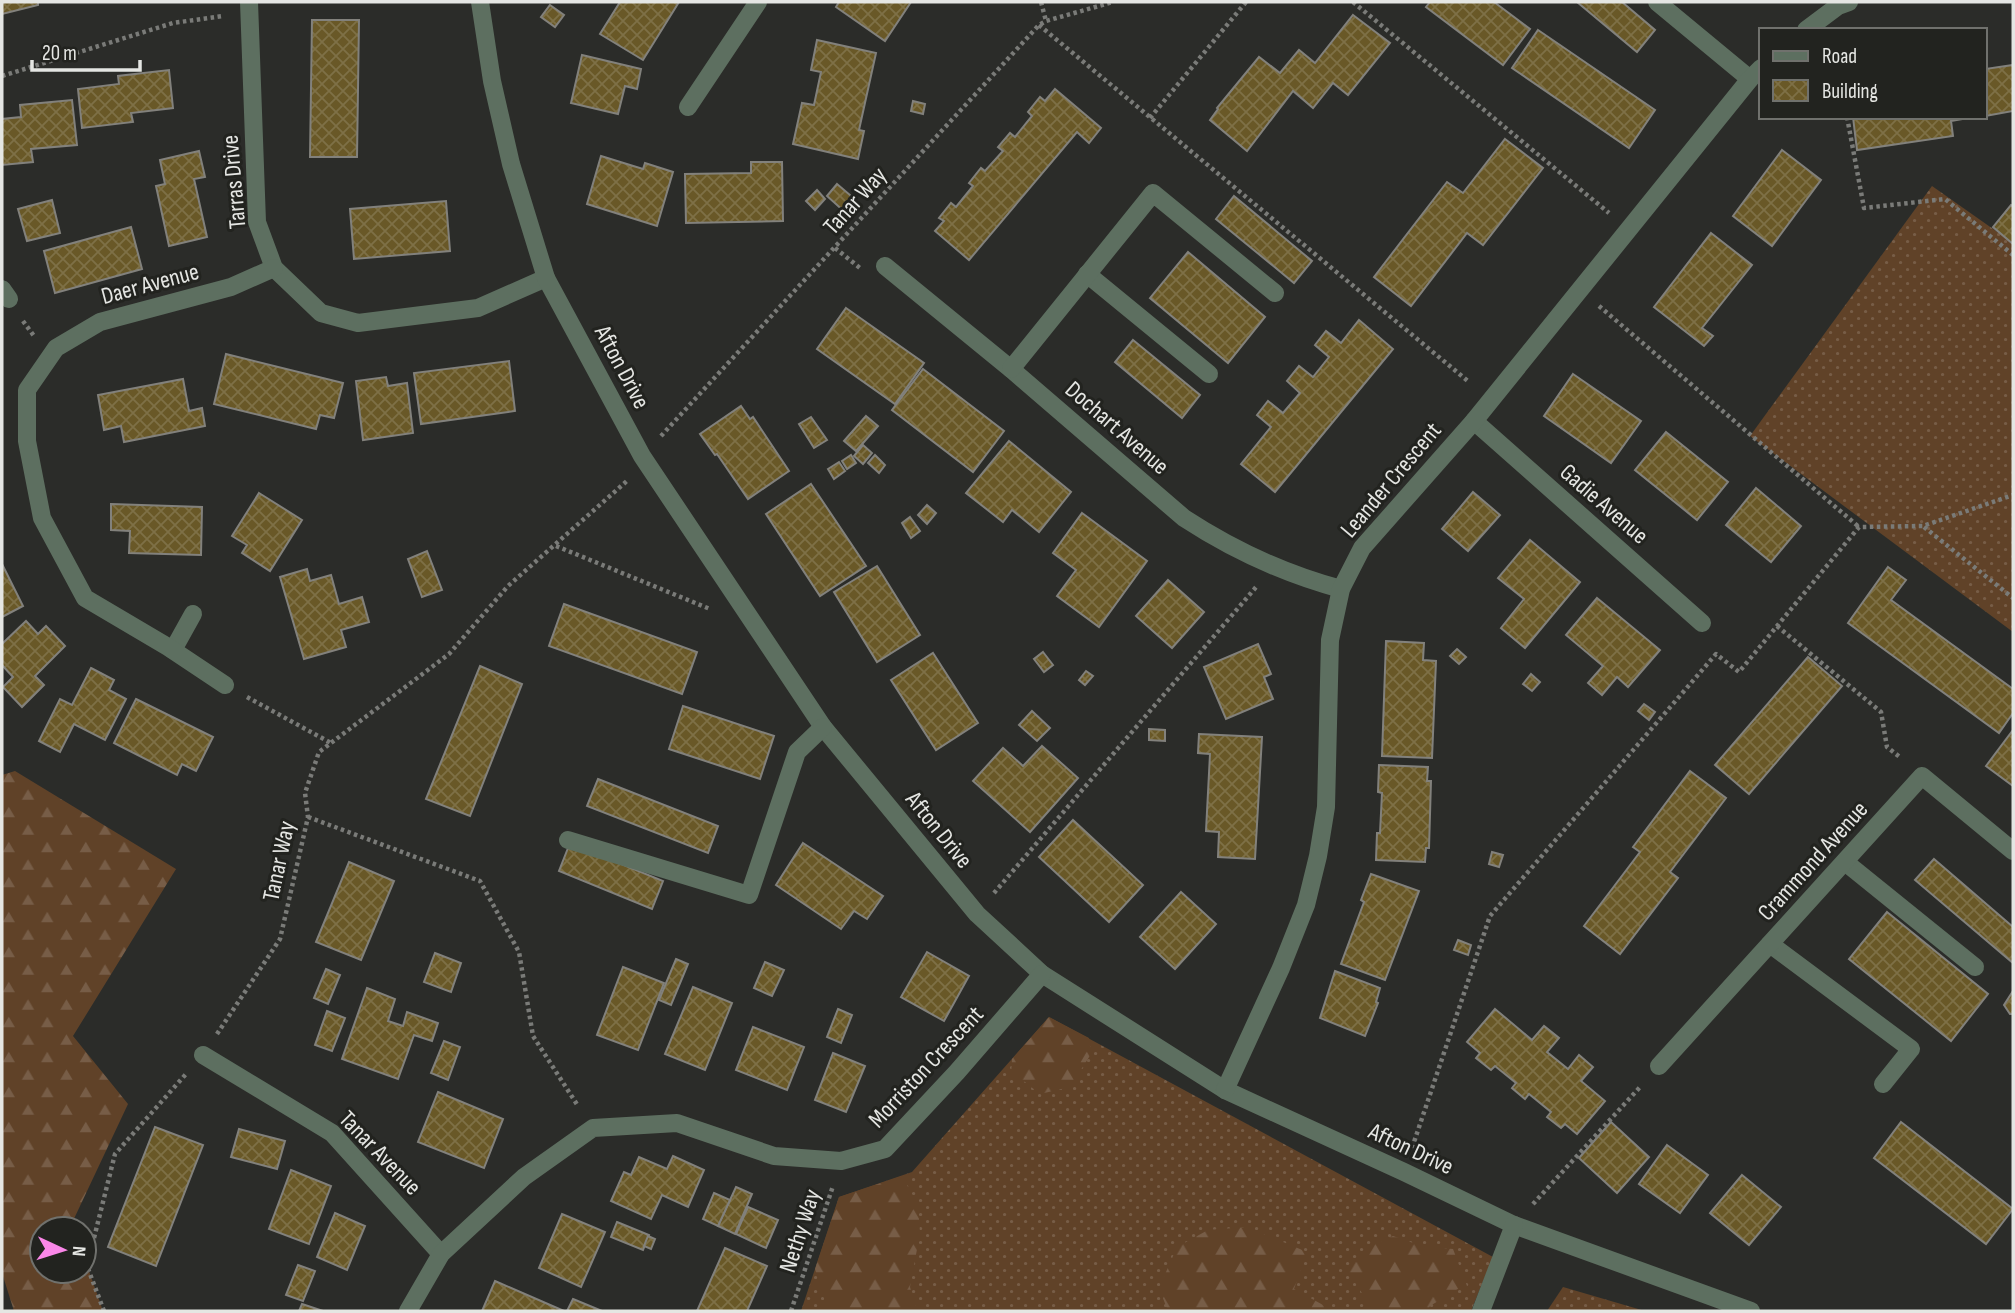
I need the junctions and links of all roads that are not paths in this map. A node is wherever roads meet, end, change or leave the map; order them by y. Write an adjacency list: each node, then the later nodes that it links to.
1 (480, 2): 12 (street, Afton Drive)
2 (758, 2): 8 (street)
3 (1657, 2): 7 (street)
4 (1849, 2): 6 (street)
5 (249, 7): 10 (street, Tarras Drive)
6 (1809, 28)
7 (1755, 73): 16 (street, Leander Crescent)
8 (688, 107)
9 (885, 265): 14 (street, Dochart Avenue)
10 (274, 268): 12 (street, Tarras Drive); 20 (street, Daer Avenue)
11 (1087, 274): 13 (street); 14 (street); 15 (street)
12 (546, 278): 22 (street, Afton Drive)
13 (1275, 293)
14 (1010, 369): 17 (street, Dochart Avenue)
15 (1209, 374)
16 (1474, 421): 17 (street, Leander Crescent); 19 (street, Gadie Avenue)
17 (1341, 589): 32 (street, Leander Crescent)
18 (193, 614): 20 (street)
19 (1702, 623)
20 (173, 650): 21 (street, Daer Avenue)
21 (225, 685)
22 (823, 727): 23 (street); 28 (street, Afton Drive)
23 (568, 840)
24 (2013, 851): 25 (street, Crammond Avenue)
25 (1845, 862): 26 (street, Crammond Avenue); 27 (street)
26 (1770, 944): 30 (street, Crammond Avenue); 31 (street)
27 (1975, 967)
28 (1042, 974): 32 (street, Afton Drive); 34 (street, Morriston Crescent)
29 (203, 1055): 34 (street, Tanar Avenue)
30 (1659, 1066)
31 (1883, 1084)
32 (1225, 1090): 33 (street, Afton Drive)
33 (1514, 1225): 36 (street); 37 (street, Afton Drive)
34 (441, 1254): 35 (street)
35 (408, 1311)
36 (1481, 1311)
37 (1751, 1311)

